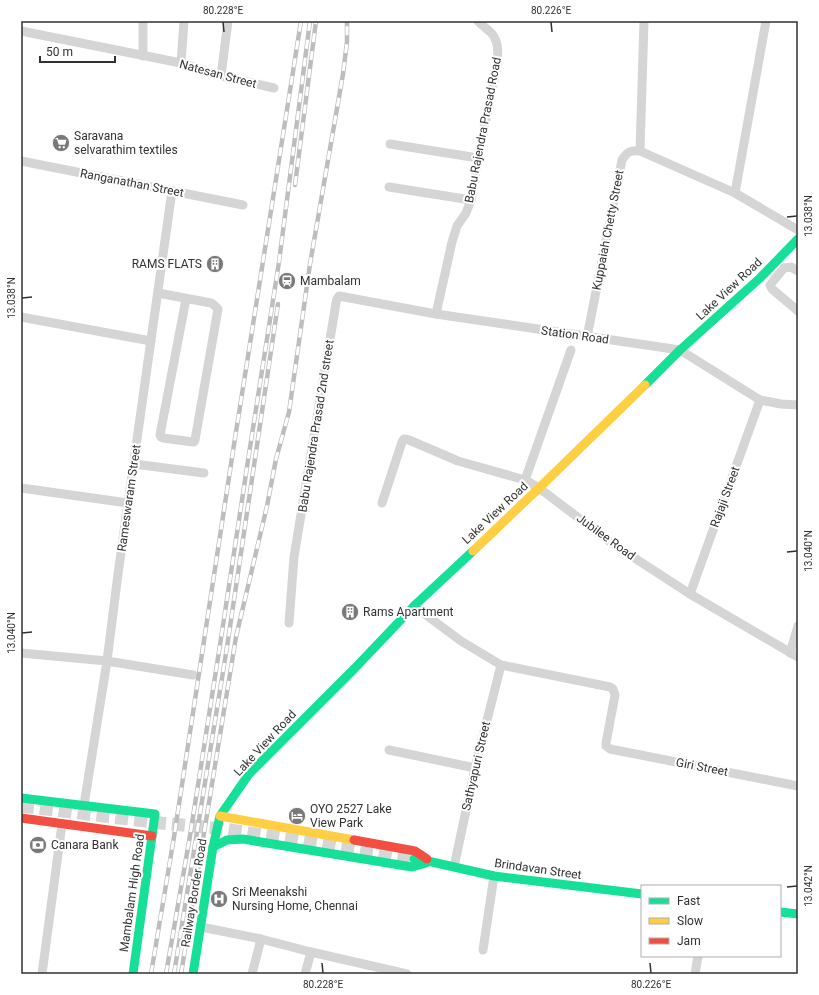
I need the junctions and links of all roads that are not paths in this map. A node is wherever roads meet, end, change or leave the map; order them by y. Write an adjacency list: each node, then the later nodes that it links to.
1 (144, 21): 8 (street)
2 (184, 21): 9 (street)
3 (228, 21): 10 (street)
4 (478, 21): 14 (street, Babu Rajendra Prasad Road)
5 (644, 21): 13 (street)
6 (766, 21): 18 (street)
7 (21, 31): 8 (street, Natesan Street)
8 (143, 56): 9 (street, Natesan Street)
9 (181, 64): 10 (street, Natesan Street)
10 (221, 76): 11 (street, Natesan Street)
11 (274, 88)
12 (390, 144): 14 (street)
13 (640, 151): 18 (street); 34 (street, Kuppaiah Chetty Street)
14 (478, 158): 19 (street, Babu Rajendra Prasad Road)
15 (21, 161): 17 (street, Ranganathan Street)
16 (389, 187): 19 (street)
17 (172, 191): 20 (street, Ranganathan Street); 28 (street, Rameswaram Street)
18 (735, 193): 21 (street)
19 (471, 200): 32 (street, Babu Rajendra Prasad Road)
20 (242, 205)
21 (798, 230)
22 (798, 239): 23 (street, Lake View Road)
23 (770, 267): 25 (street); 26 (street, Lake View Road)
24 (798, 271): 25 (street)
25 (778, 275): 27 (street)
26 (760, 278): 27 (street); 37 (street, Lake View Road)
27 (770, 285): 31 (street)
28 (158, 293): 30 (street); 35 (street, Rameswaram Street)
29 (339, 296): 32 (street, Station Road); 49 (street, Babu Rajendra Prasad 2nd street)
30 (186, 299): 30 (street)
31 (798, 311)
32 (436, 314): 37 (street, Station Road)
33 (21, 317): 35 (street)
34 (588, 332)
35 (151, 341): 40 (street, Rameswaram Street)
36 (570, 350): 42 (street)
37 (680, 350): 38 (street, Station Road); 44 (street, Lake View Road)
38 (760, 400): 39 (street, Station Road); 47 (street, Rajaji Street)
39 (798, 405)
40 (134, 464): 41 (street); 45 (street, Rameswaram Street)
41 (204, 473)
42 (525, 480): 44 (street, Jubilee Road); 46 (street, Jubilee Road)
43 (21, 488): 45 (street)
44 (539, 488): 47 (street, Jubilee Road); 48 (street, Lake View Road)
45 (128, 503): 53 (street, Rameswaram Street)
46 (382, 503)
47 (690, 594): 52 (street, Jubilee Road)
48 (414, 606): 54 (street); 61 (street, Lake View Road)
49 (289, 623)
50 (798, 626): 52 (street)
51 (21, 653): 53 (street)
52 (794, 655)
53 (107, 661): 55 (street); 60 (street, Rameswaram Street)
54 (501, 665): 57 (street, Sathyapuri Street); 58 (street, Giri Street)
55 (193, 675)
56 (389, 750): 57 (street)
57 (475, 768): 68 (street, Sathyapuri Street)
58 (798, 786)
59 (21, 798): 60 (street)
60 (84, 806): 64 (street, Mambalam High Road)
61 (220, 816): 65 (street, Railway Border Road); 67 (street)
62 (21, 818): 63 (street)
63 (62, 824): 64 (street); 78 (street)
64 (152, 836): 79 (street, Mambalam High Road)
65 (213, 847): 67 (street); 73 (street, Railway Border Road)
66 (414, 859): 67 (street, Brindavan Street)
67 (432, 862): 68 (street, Brindavan Street)
68 (454, 867): 69 (street, Brindavan Street)
69 (494, 876): 70 (street, Brindavan Street); 75 (street)
70 (641, 894)
71 (781, 912): 72 (street)
72 (798, 914)
73 (201, 927): 74 (street); 80 (street, Railway Border Road)
74 (261, 939): 76 (street); 81 (street)
75 (483, 950)
76 (311, 952): 82 (street); 83 (street)
77 (698, 957): 84 (street)
78 (42, 974)
79 (133, 974)
80 (193, 974)
81 (252, 974)
82 (305, 974)
83 (407, 974)
84 (696, 974)

